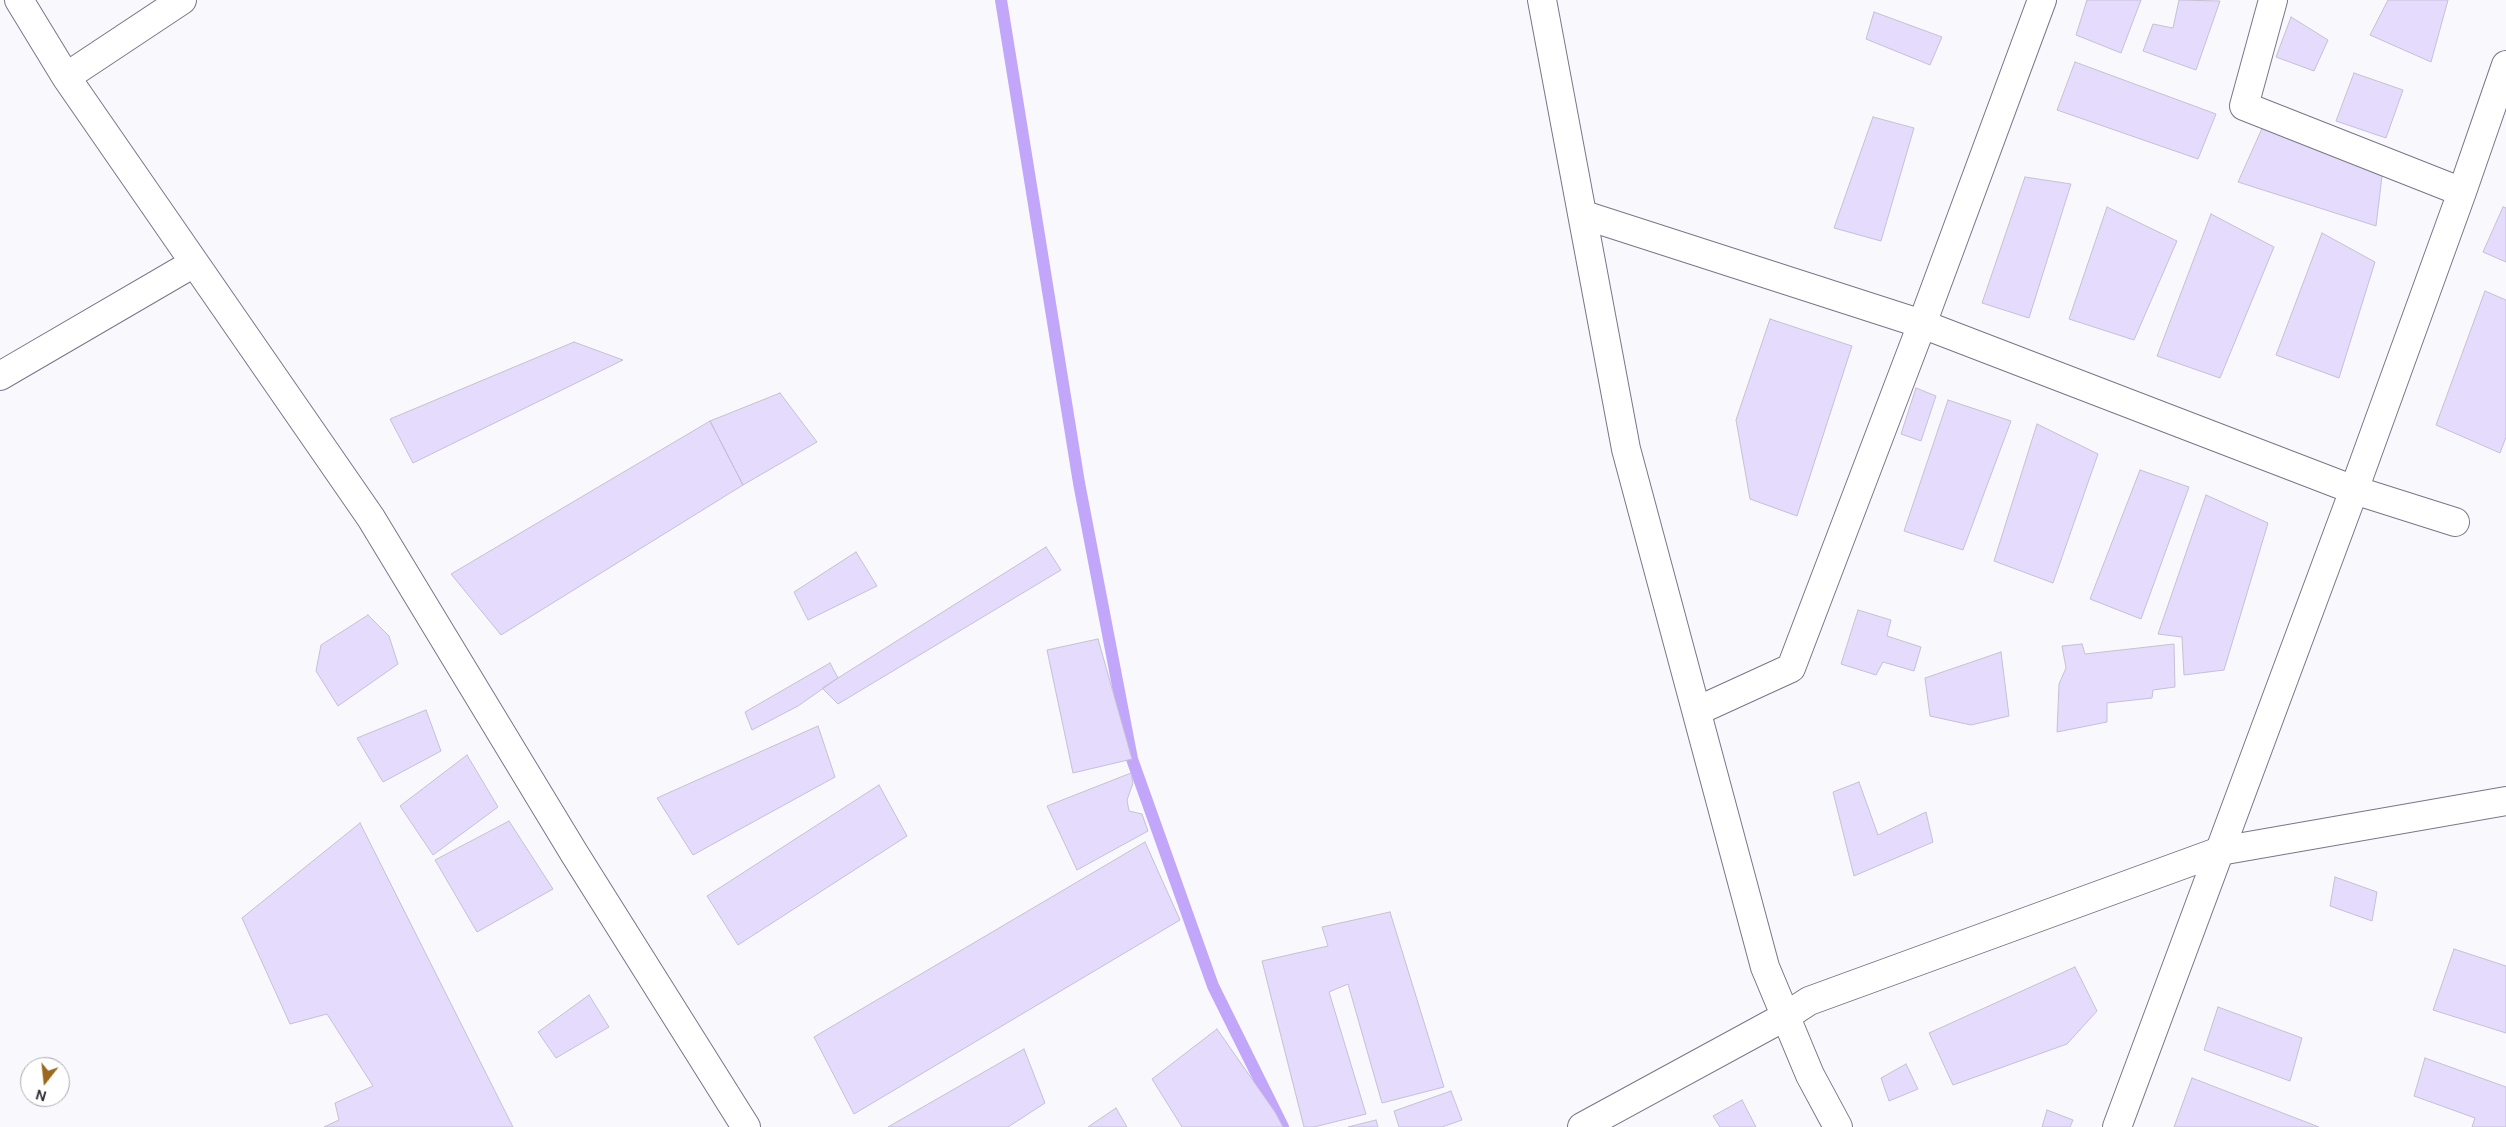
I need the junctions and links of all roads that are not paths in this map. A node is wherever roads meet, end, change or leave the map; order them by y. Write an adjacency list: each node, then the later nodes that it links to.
1 (18, 0): 7 (street)
2 (182, 0): 7 (street)
3 (1542, 0): 9 (street)
4 (2042, 0): 11 (street)
5 (2272, 0): 8 (street)
6 (2506, 65): 8 (street)
7 (66, 77): 10 (street)
8 (2462, 192): 13 (street)
9 (1584, 215): 11 (street); 15 (street)
10 (194, 263): 12 (street); 19 (street)
11 (1922, 324): 13 (street); 15 (street)
12 (0, 376)
13 (2354, 490): 14 (street); 17 (street)
14 (2455, 522)
15 (1697, 711): 18 (street)
16 (2506, 801): 17 (street)
17 (2220, 851): 18 (street); 22 (street)
18 (1786, 1016): 20 (street); 21 (street)
19 (746, 1127)
20 (1582, 1127)
21 (1838, 1127)
22 (2117, 1127)

